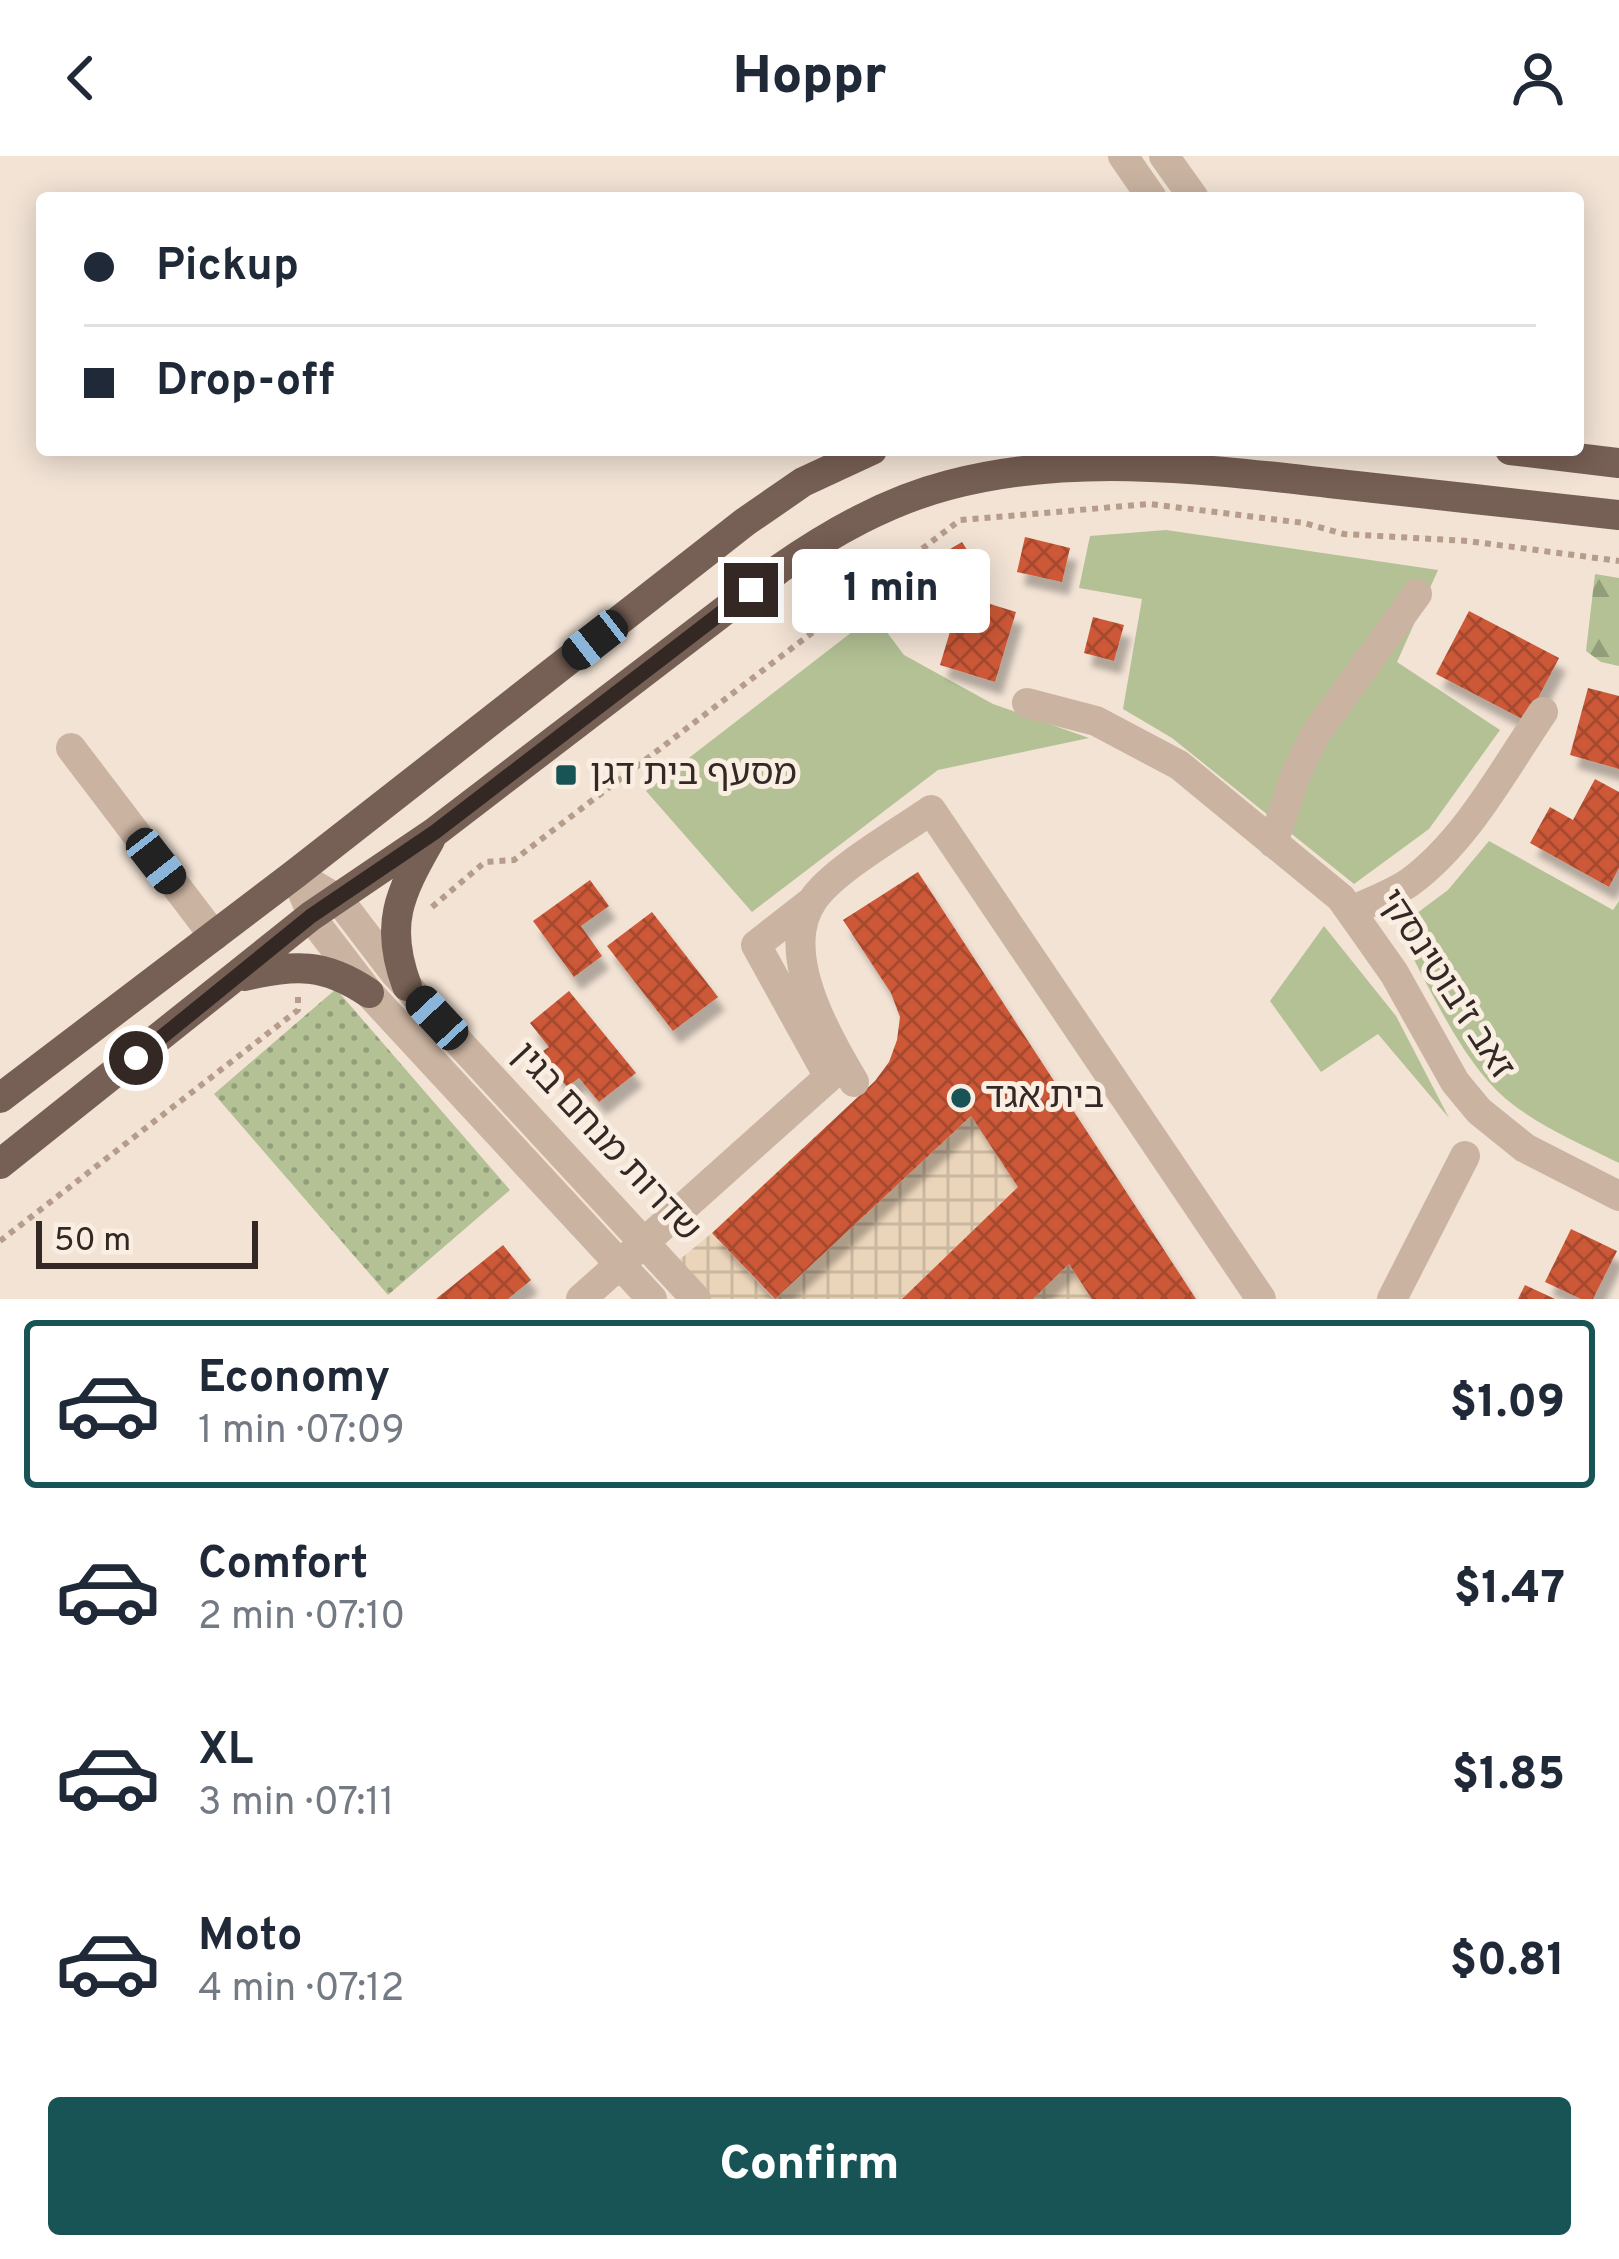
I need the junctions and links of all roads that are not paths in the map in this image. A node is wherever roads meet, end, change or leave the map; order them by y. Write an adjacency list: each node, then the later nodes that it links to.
1 (1123, 156): 3 (street)
2 (1164, 156): 4 (street)
3 (1148, 192)
4 (1190, 192)
5 (859, 456): 16 (main road)
6 (1212, 456): 9 (main road); 14 (main road)
7 (1560, 456): 8 (main road)
8 (1619, 463)
9 (1619, 515)
10 (1417, 594): 15 (street)
11 (1027, 703): 15 (street, זאב ז'בוטינסקי)
12 (1543, 712): 19 (street)
13 (70, 748): 20 (street)
14 (435, 832): 18 (main road); 22 (main road)
15 (1274, 843): 19 (street, זאב ז'בוטינסקי)
16 (295, 874): 18 (street, שדרות מנחם בגין); 20 (main road)
17 (811, 902): 24 (street); 29 (street); 34 (street)
18 (325, 908): 21 (main road); 22 (street, שדרות מנחם בגין); 23 (street, שדרות מנחם בגין)
19 (1351, 911): 28 (street, זאב ז'בוטינסקי)
20 (214, 936): 25 (main road)
21 (238, 977): 23 (main road); 27 (main road)
22 (407, 986): 29 (street, שדרות מנחם בגין)
23 (369, 993): 30 (street, שדרות מנחם בגין)
24 (854, 1082)
25 (0, 1099)
26 (1465, 1156): 35 (street)
27 (0, 1164)
28 (1619, 1196)
29 (645, 1244): 30 (street); 33 (street, שדרות מנחם בגין)
30 (622, 1266): 31 (street); 32 (street, שדרות מנחם בגין)
31 (581, 1299)
32 (652, 1299)
33 (696, 1299)
34 (1261, 1299)
35 (1392, 1299)

